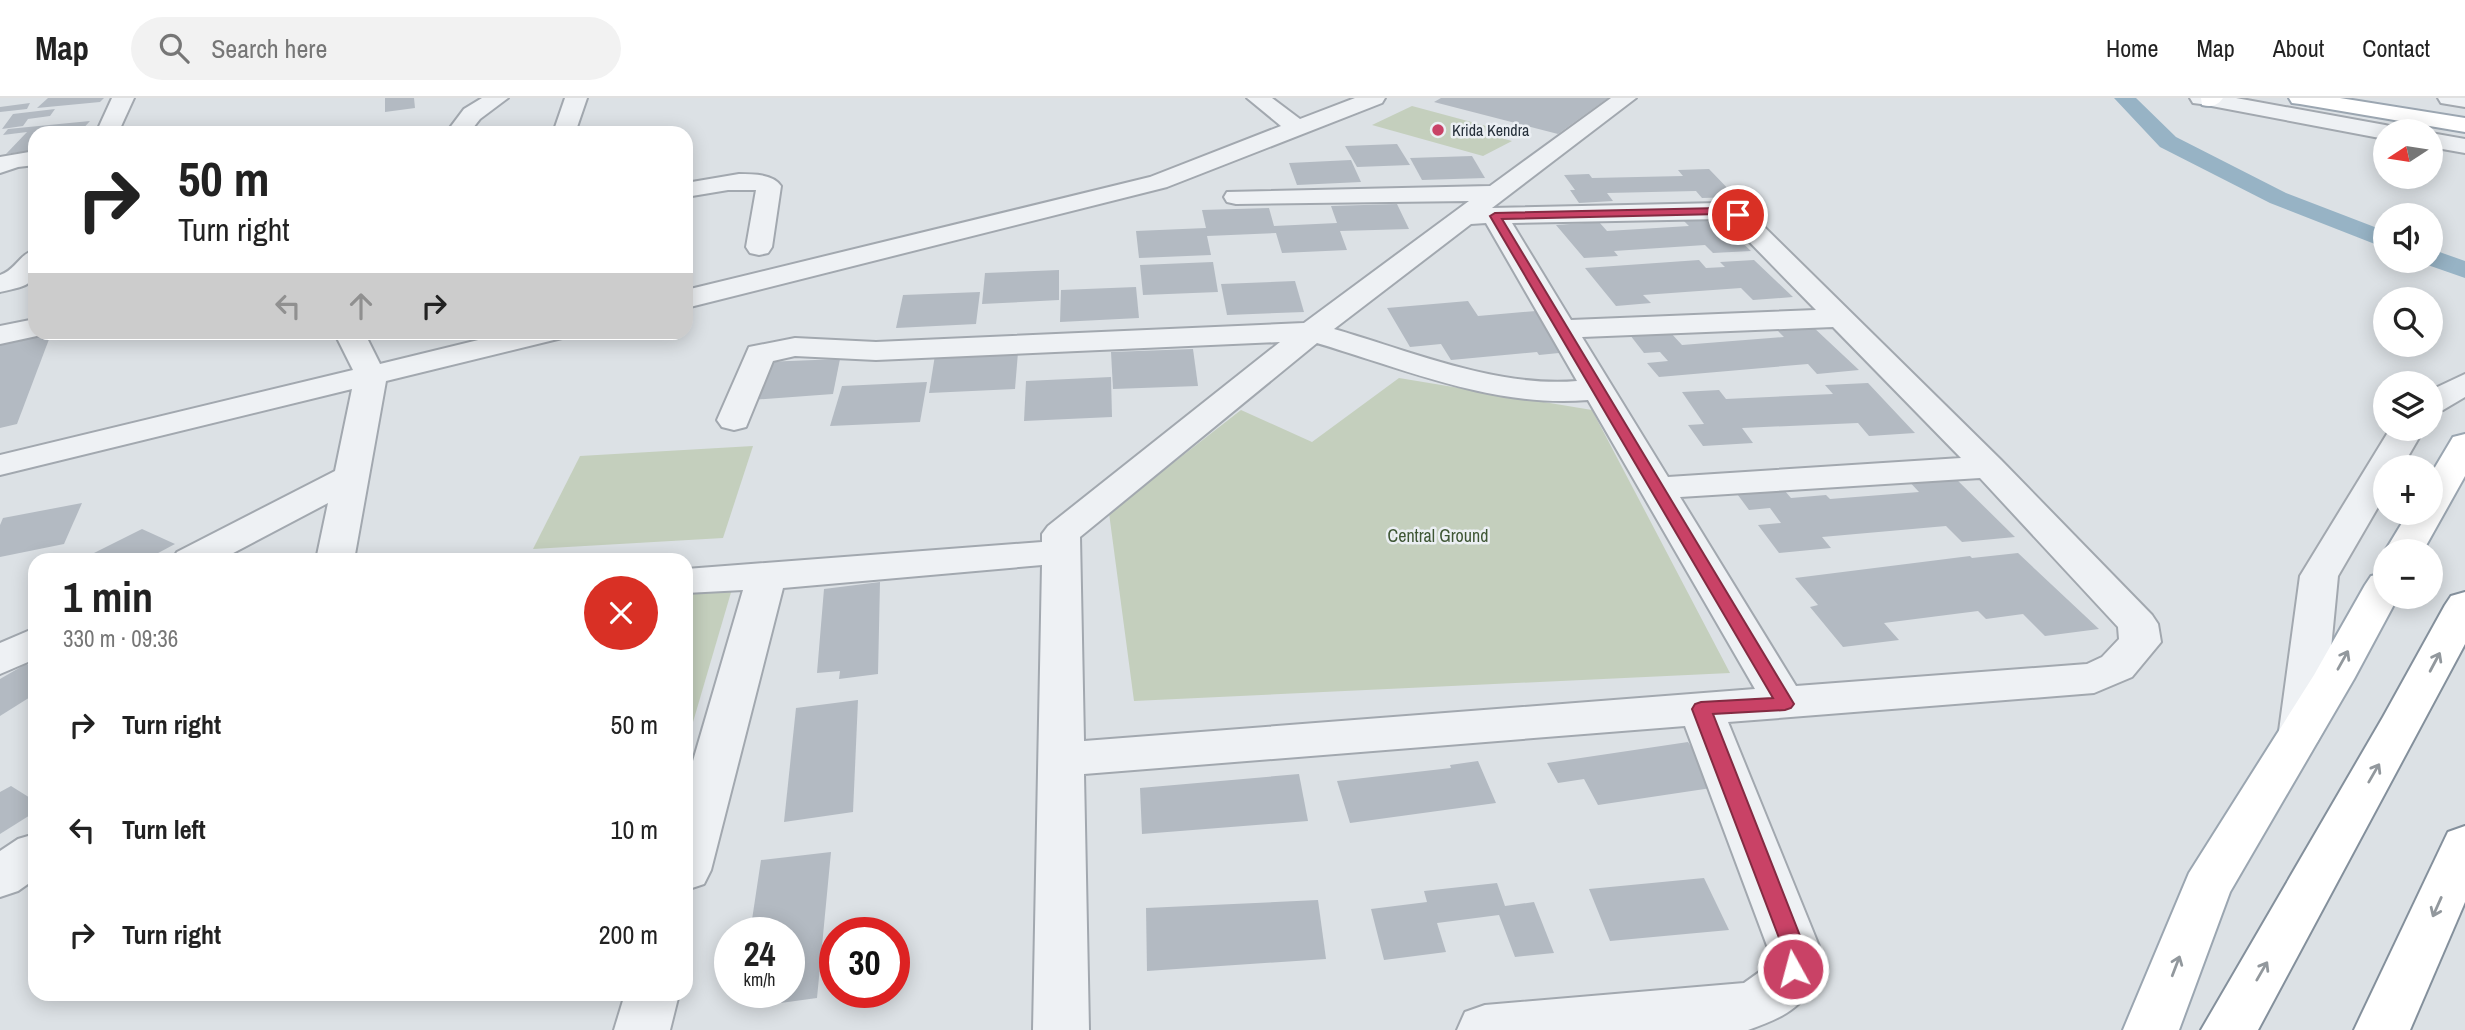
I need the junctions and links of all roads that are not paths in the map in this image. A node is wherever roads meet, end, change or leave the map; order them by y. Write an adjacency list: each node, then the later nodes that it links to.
1 (123, 98): 13 (street)
2 (497, 98): 14 (street)
3 (576, 98): 15 (street)
4 (1258, 98): 16 (street)
5 (1374, 98): 16 (street)
6 (1625, 98): 23 (street)
7 (2300, 98): 12 (main road)
8 (2333, 98): 12 (main road)
9 (2367, 98): 12 (main road)
10 (2404, 98): 12 (main road)
11 (2208, 99): 17 (street)
12 (2457, 115): 18 (street)
13 (110, 126)
14 (463, 126)
15 (566, 126)
16 (1298, 128): 27 (street)
17 (2373, 130)
18 (2465, 146)
19 (28, 159): 20 (street)
20 (0, 166)
21 (693, 189): 24 (street)
22 (1236, 197): 23 (street)
23 (1485, 208): 28 (street); 30 (street); 31 (street)
24 (759, 247)
25 (28, 268): 26 (street)
26 (0, 284)
27 (693, 297)
28 (1839, 318): 30 (street); 43 (street)
29 (28, 329): 32 (street)
30 (1563, 329): 37 (street)
31 (1312, 332): 37 (street); 39 (street); 47 (street)
32 (0, 335)
33 (353, 340): 35 (street)
34 (493, 340): 35 (street)
35 (371, 376): 42 (street); 44 (street)
36 (2465, 384): 38 (street)
37 (1598, 389): 46 (street)
38 (2443, 396)
39 (734, 420)
40 (2400, 441): 58 (street)
41 (2465, 444): 45 (main road)
42 (0, 465)
43 (1989, 467): 46 (street); 56 (street)
44 (352, 476): 48 (street); 49 (street)
45 (2443, 483)
46 (1656, 488): 56 (street)
47 (1062, 552): 50 (street); 59 (street)
48 (204, 553)
49 (336, 553)
50 (766, 577): 51 (street); 60 (street)
51 (693, 580)
52 (2465, 605): 69 (main road, one-way to 52)
53 (2373, 606): 58 (main road, one-way to 53)
54 (28, 646): 55 (street)
55 (0, 660)
56 (1785, 704): 57 (street)
57 (1701, 709): 59 (street); 67 (street)
58 (2301, 731): 68 (main road, one-way to 58)
59 (1063, 759): 66 (street)
60 (693, 844)
61 (2465, 845): 70 (main road, one-way to 70)
62 (28, 858): 63 (street)
63 (0, 877)
64 (650, 1001): 65 (street)
65 (642, 1030)
66 (1061, 1030)
67 (1485, 1030)
68 (2151, 1030)
69 (2229, 1030)
70 (2382, 1030)

